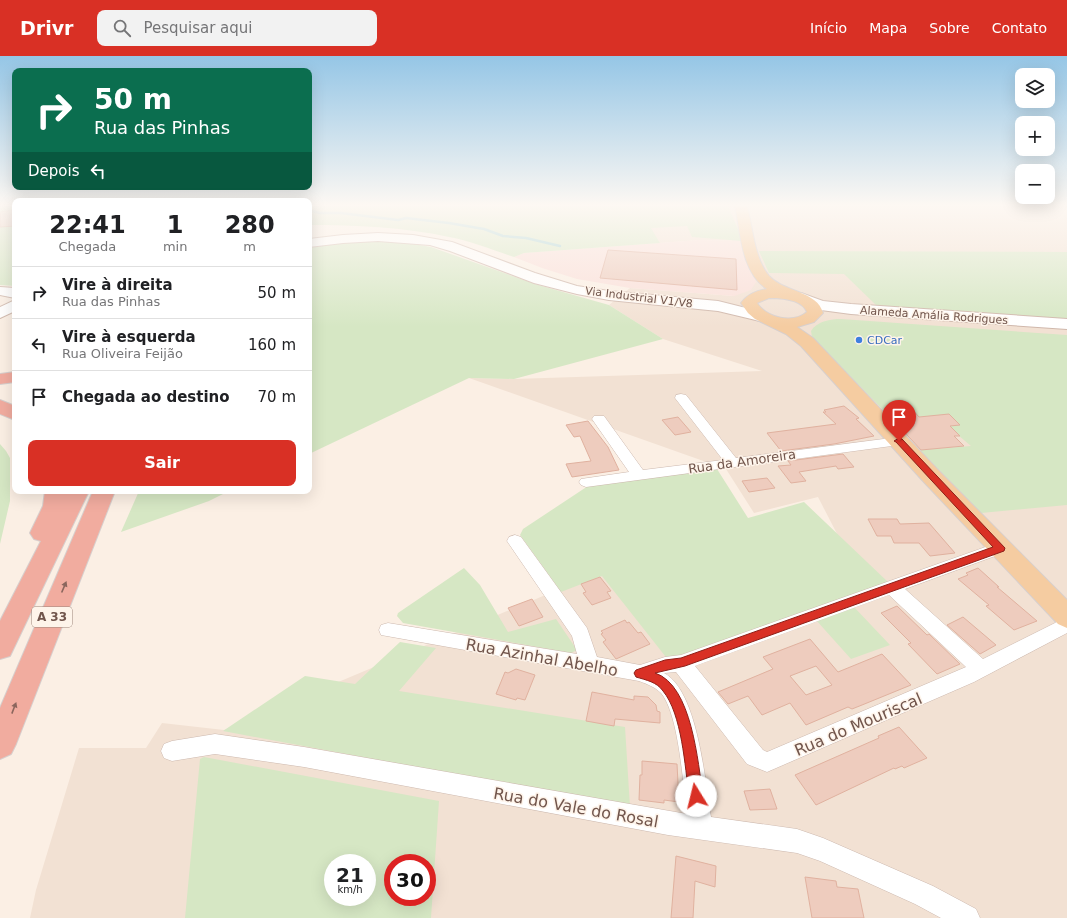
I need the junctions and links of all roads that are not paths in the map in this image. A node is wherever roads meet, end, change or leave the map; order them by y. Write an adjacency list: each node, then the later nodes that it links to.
1 (448, 246): 7 (main road, Via Industrial V1/V8)
2 (466, 246): 5 (main road, Via Industrial V1/V8)
3 (750, 246): 4 (main road)
4 (763, 278): 5 (main road); 6 (main road)
5 (755, 297): 6 (main road); 7 (main road)
6 (797, 297): 8 (main road); 9 (main road, Alameda Amália Rodrigues)
7 (766, 318): 8 (main road); 11 (main road)
8 (810, 319): 10 (main road, Alameda Amália Rodrigues); 11 (main road)
9 (1067, 324)
10 (1067, 331)
11 (808, 342): 18 (main road)
12 (12, 377): 13 (highway)
13 (0, 378)
14 (681, 398): 19 (street)
15 (0, 406): 16 (highway)
16 (12, 412)
17 (599, 419): 20 (street)
18 (899, 441): 19 (street, Rua da Amoreira); 26 (main road)
19 (733, 463): 20 (street, Rua da Amoreira)
20 (639, 475): 21 (street, Rua da Amoreira)
21 (586, 482)
22 (56, 494): 31 (highway)
23 (77, 494): 32 (highway, A 33)
24 (103, 494): 37 (highway, A 33, one-way to 24)
25 (515, 541): 34 (street)
26 (1000, 548): 27 (street); 28 (main road)
27 (893, 588): 33 (street); 35 (street)
28 (1067, 616)
29 (1067, 624): 35 (street, Rua do Mouriscal)
30 (388, 630): 34 (street, Rua Azinhal Abelho)
31 (0, 635)
32 (0, 648)
33 (681, 663): 35 (street, Rua do Mouriscal); 36 (street)
34 (589, 664): 36 (street, Rua Azinhal Abelho)
35 (981, 669)
36 (640, 673): 39 (street, Rua Azinhal Abelho)
37 (0, 744)
38 (172, 751): 39 (street, Rua do Vale do Rosal)
39 (701, 828): 40 (street, Rua do Vale do Rosal)
40 (968, 918)

